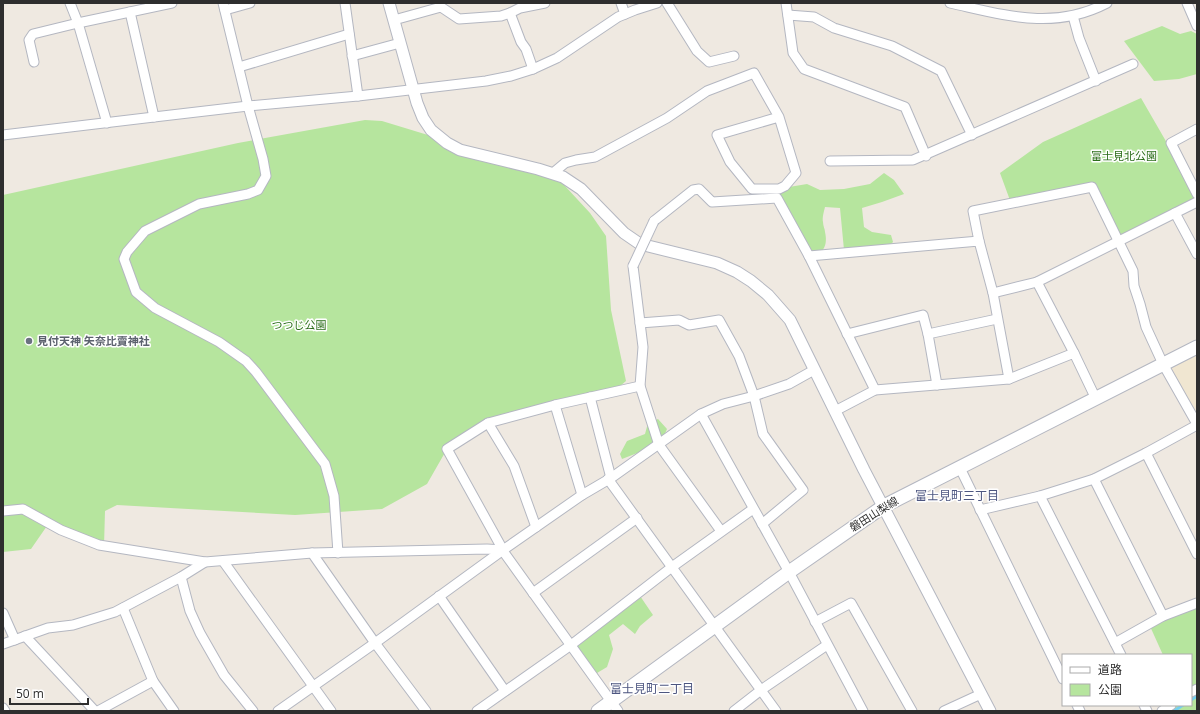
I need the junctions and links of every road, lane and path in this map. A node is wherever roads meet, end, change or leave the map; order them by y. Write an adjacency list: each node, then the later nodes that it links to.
1 (70, 3): 24 (street)
2 (172, 3): 18 (street)
3 (250, 3): 16 (street)
4 (345, 3): 26 (street)
5 (389, 3): 23 (street)
6 (545, 3): 14 (street)
7 (621, 3): 20 (street)
8 (658, 3): 20 (street)
9 (667, 3): 29 (street)
10 (786, 3): 21 (street)
11 (950, 3): 15 (street)
12 (1107, 3): 22 (street)
13 (1187, 3): 25 (street)
14 (531, 4): 19 (street)
15 (965, 5): 22 (street)
16 (224, 6): 32 (street)
17 (448, 7): 19 (street); 23 (street)
18 (130, 12): 24 (street); 38 (street)
19 (510, 13): 33 (street)
20 (625, 14): 33 (street)
21 (788, 15): 43 (street); 44 (street)
22 (1073, 16): 34 (street)
23 (394, 20): 27 (street)
24 (78, 23): 30 (street); 40 (street)
25 (1197, 26)
26 (349, 34): 28 (street); 32 (street)
27 (400, 43): 28 (street); 35 (street)
28 (352, 56): 36 (street)
29 (734, 56)
30 (34, 62)
31 (1133, 64): 34 (street)
32 (239, 67): 37 (street)
33 (534, 69): 35 (street)
34 (1096, 81): 43 (street)
35 (413, 89): 36 (street); 46 (street)
36 (358, 96): 37 (street)
37 (248, 106): 38 (street); 93 (street)
38 (154, 117): 40 (street)
39 (779, 117): 39 (street); 46 (street)
40 (107, 123): 42 (street)
41 (1197, 129): 47 (street)
42 (3, 135)
43 (972, 135): 44 (street)
44 (926, 156): 45 (street)
45 (830, 160)
46 (552, 174): 63 (street)
47 (1197, 194)
48 (1197, 202): 49 (street)
49 (1176, 213): 51 (street); 52 (street)
50 (979, 241): 51 (street); 53 (street); 55 (street)
51 (1119, 241): 54 (street); 62 (street)
52 (1197, 254)
53 (809, 256): 57 (street, bridge); 58 (street)
54 (1037, 282): 55 (street); 61 (street)
55 (992, 293): 56 (street)
56 (997, 318): 59 (street); 64 (street)
57 (640, 323): 66 (street); 68 (street)
58 (848, 334): 59 (street); 67 (street)
59 (928, 334): 65 (street)
60 (1197, 347): 62 (main road, 磐田山梨線)
61 (1074, 353): 64 (street); 70 (street)
62 (1163, 364): 70 (main road, 磐田山梨線); 75 (street)
63 (814, 370): 68 (street); 72 (street)
64 (1009, 379): 65 (street)
65 (937, 385): 67 (street)
66 (640, 386): 69 (street); 76 (street)
67 (874, 390): 72 (street)
68 (754, 396): 73 (street); 88 (street)
69 (590, 397): 71 (street); 79 (street)
70 (1096, 399): 78 (main road, 磐田山梨線)
71 (555, 405): 74 (street); 81 (street)
72 (835, 411): 83 (street)
73 (701, 414): 76 (street); 84 (street)
74 (488, 423): 89 (street); 91 (street)
75 (1197, 425): 77 (street)
76 (659, 445): 79 (street); 90 (street)
77 (1146, 453): 80 (street); 94 (street)
78 (960, 468): 83 (main road, 磐田山梨線); 86 (street)
79 (609, 478): 81 (street); 87 (street)
80 (1094, 479): 82 (street); 105 (street)
81 (582, 495): 89 (street)
82 (1040, 496): 86 (street); 111 (street)
83 (884, 506): 98 (main road, 磐田山梨線); 121 (street)
84 (753, 509): 88 (street); 90 (street)
85 (3, 510): 96 (street)
86 (980, 510): 116 (street)
87 (637, 518): 97 (street); 100 (street)
88 (762, 524): 98 (street)
89 (536, 527): 91 (street)
90 (721, 531): 97 (street)
91 (503, 550): 93 (street); 100 (street); 101 (street)
92 (312, 553): 93 (street); 95 (street); 110 (street)
93 (338, 553)
94 (1197, 554)
95 (223, 561): 96 (street); 118 (street)
96 (205, 562): 99 (street)
97 (672, 567): 107 (street); 113 (street)
98 (789, 572): 106 (street); 107 (main road, 磐田山梨線)
99 (181, 577): 103 (street); 128 (street)
100 (534, 593): 113 (street)
101 (439, 596): 110 (street); 120 (street)
102 (1197, 603): 105 (street)
103 (123, 608): 108 (street); 117 (street)
104 (3, 613): 109 (street)
105 (1163, 616): 111 (street)
106 (815, 622): 114 (street); 137 (street)
107 (714, 626): 119 (street); 122 (main road, 磐田山梨線)
108 (25, 636): 109 (street); 125 (street)
109 (15, 640): 112 (street)
110 (375, 643): 118 (street); 131 (street)
111 (1115, 643): 115 (street)
112 (3, 644)
113 (571, 645): 120 (street); 122 (street)
114 (827, 645): 119 (street); 136 (street)
115 (1120, 654)
116 (1062, 677)
117 (153, 681): 126 (street); 127 (street)
118 (313, 686): 129 (street); 130 (street)
119 (761, 690): 134 (street); 135 (street)
120 (505, 691): 132 (street)
121 (981, 694): 138 (street); 139 (street)
122 (615, 706): 133 (main road, 磐田山梨線)
123 (3, 708): 124 (street)
124 (5, 711)
125 (94, 711)
126 (98, 711)
127 (174, 711)
128 (253, 711)
129 (278, 711)
130 (331, 711)
131 (426, 711)
132 (477, 711)
133 (598, 711)
134 (734, 711)
135 (776, 711)
136 (863, 711)
137 (912, 711)
138 (944, 711)
139 (990, 711)

